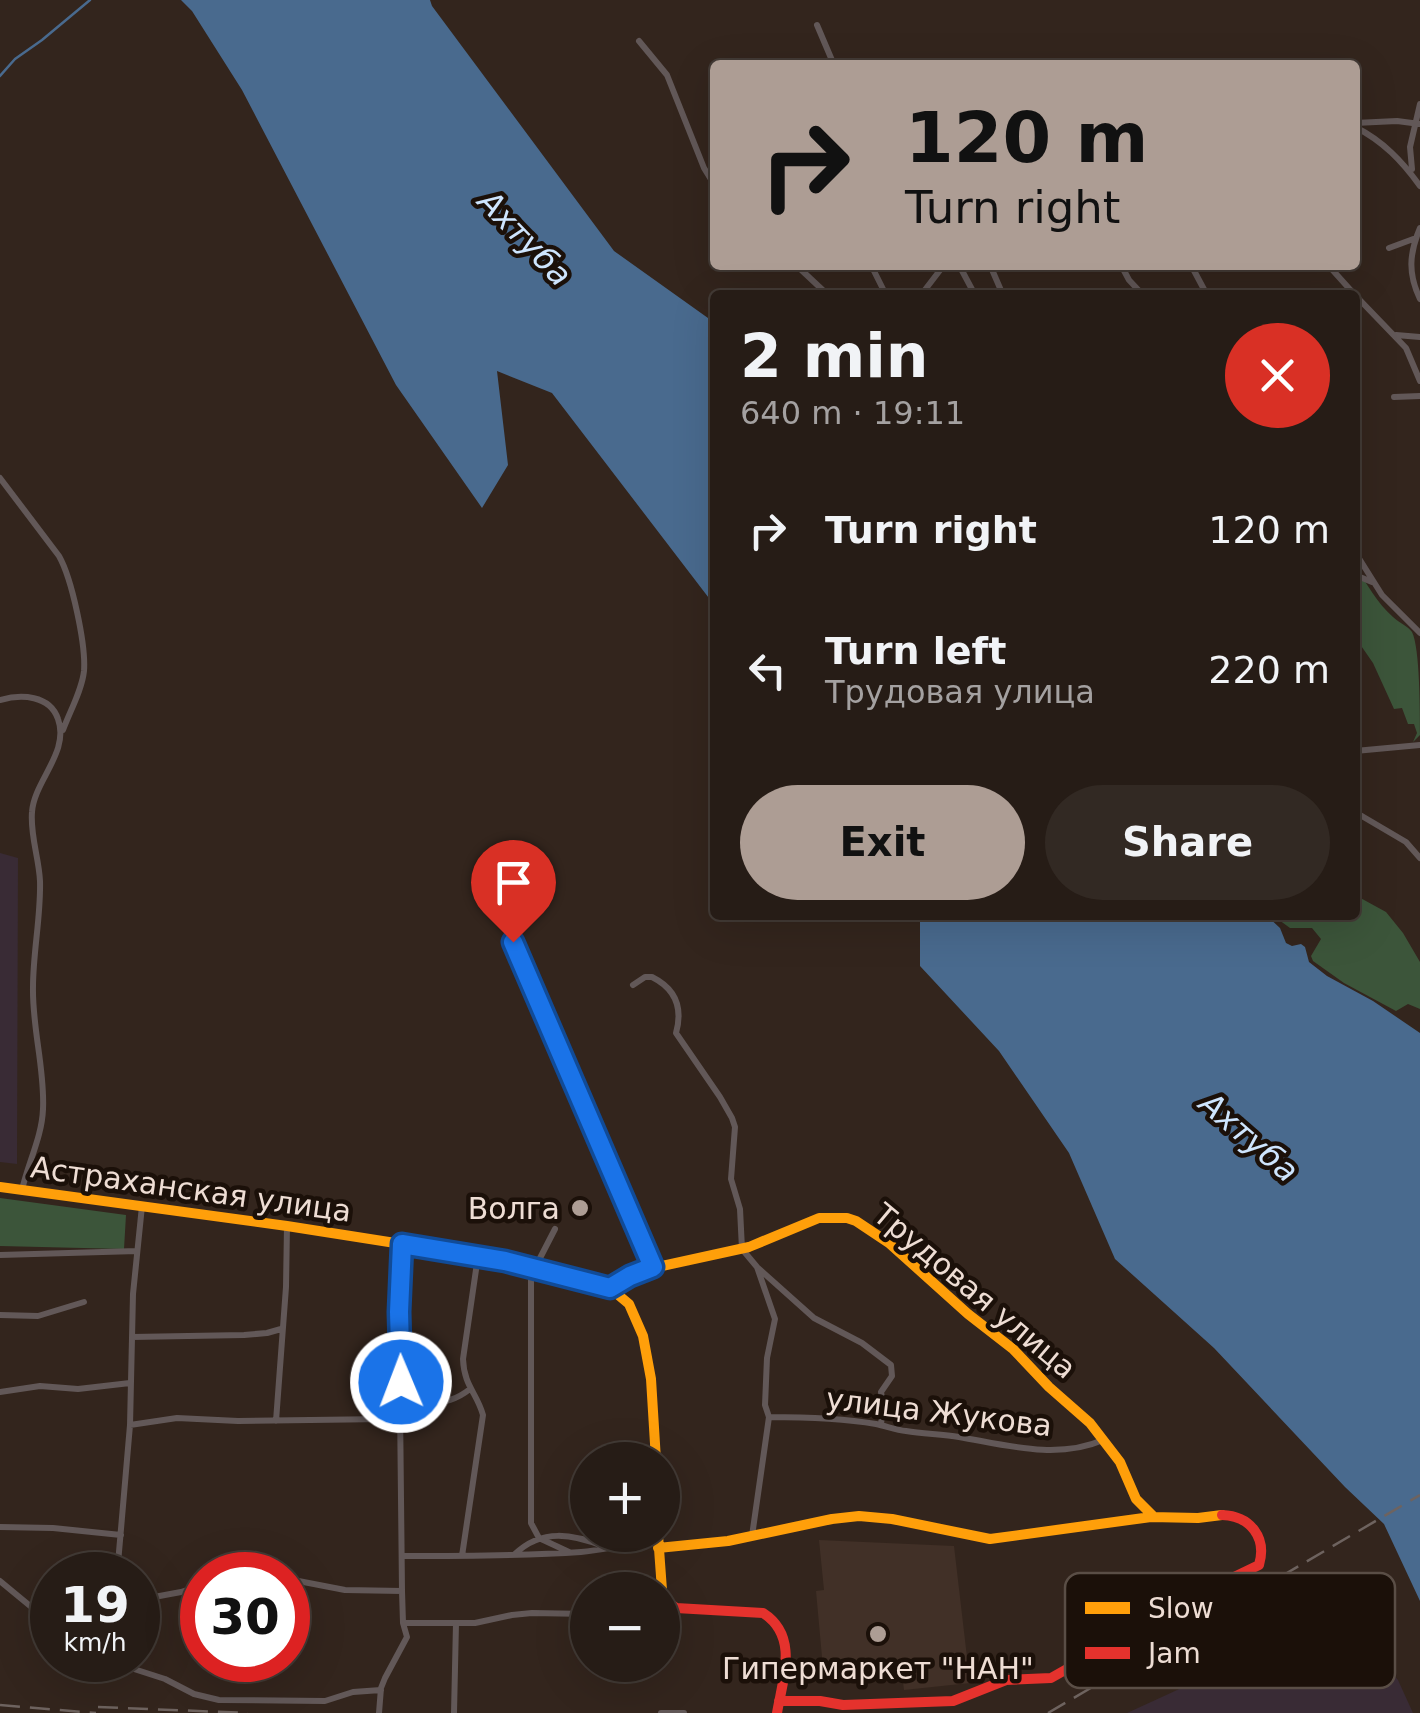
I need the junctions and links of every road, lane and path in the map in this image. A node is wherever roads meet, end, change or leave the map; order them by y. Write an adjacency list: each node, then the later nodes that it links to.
1 (817, 25): 3 (street)
2 (640, 41): 8 (street)
3 (832, 60)
4 (1420, 104): 6 (street)
5 (1360, 124): 6 (street)
6 (1417, 124): 9 (street)
7 (1360, 128): 9 (street)
8 (710, 178)
9 (1419, 185)
10 (1420, 228): 11 (street)
11 (1418, 237): 12 (street); 19 (street)
12 (1389, 248)
13 (801, 270): 16 (street)
14 (940, 270): 17 (street)
15 (1332, 270): 18 (street)
16 (823, 290)
17 (925, 290)
18 (1350, 290)
19 (1420, 299)
20 (1360, 301): 22 (street)
21 (1419, 334): 22 (street)
22 (1395, 335): 24 (street)
23 (1419, 354): 24 (street)
24 (1411, 364): 25 (street)
25 (1420, 381)
26 (1394, 396): 27 (street)
27 (1420, 396)
28 (0, 478): 34 (street)
29 (1360, 560): 31 (street)
30 (1360, 576): 31 (street)
31 (1376, 586): 32 (street)
32 (1420, 633)
33 (0, 700): 34 (street)
34 (60, 736): 42 (street)
35 (1420, 745): 36 (street)
36 (1360, 751)
37 (1360, 816): 38 (street)
38 (1420, 858)
39 (513, 942): 51 (street)
40 (633, 984): 47 (street)
41 (0, 1187): 42 (street, Астраханская улица)
42 (22, 1190): 43 (street, Астраханская улица)
43 (142, 1206): 44 (street, Астраханская улица); 48 (street)
44 (287, 1226): 46 (street, Астраханская улица); 57 (street)
45 (555, 1228): 53 (street)
46 (402, 1244): 50 (street, Астраханская улица); 62 (street)
47 (742, 1248): 51 (street, Трудовая улица); 52 (street); 67 (street, Трудовая улица)
48 (137, 1251): 49 (street); 58 (street)
49 (0, 1254)
50 (478, 1256): 53 (street, Астраханская улица); 60 (street)
51 (653, 1267): 54 (street, Трудовая улица)
52 (757, 1267): 63 (street); 66 (street)
53 (535, 1268): 54 (street, Астраханская улица); 74 (street)
54 (610, 1288): 68 (street)
55 (84, 1302): 56 (street)
56 (0, 1315)
57 (281, 1330): 58 (street); 64 (street)
58 (132, 1337): 59 (street)
59 (130, 1384): 61 (street); 65 (street)
60 (470, 1389): 62 (street); 79 (street)
61 (0, 1392)
62 (401, 1412): 64 (street); 78 (street)
63 (769, 1417): 66 (street, улица Жукова); 73 (street)
64 (276, 1421): 65 (street)
65 (130, 1425): 71 (street)
66 (881, 1425): 67 (street, улица Жукова)
67 (1102, 1440): 69 (street, Трудовая улица)
68 (655, 1442)
69 (1154, 1517): 73 (street); 81 (street)
70 (0, 1527): 71 (street)
71 (121, 1535): 76 (street)
72 (570, 1536): 74 (street)
73 (752, 1537): 75 (street)
74 (539, 1538): 77 (street); 80 (street)
75 (680, 1541)
76 (119, 1552)
77 (569, 1552): 80 (street)
78 (402, 1556): 79 (street); 84 (street)
79 (462, 1556): 80 (street)
80 (512, 1556)
81 (1241, 1573)
82 (0, 1581): 85 (street)
83 (310, 1583): 84 (street)
84 (402, 1591): 88 (street)
85 (30, 1606)
86 (680, 1609): 93 (street)
87 (570, 1614): 89 (street)
88 (403, 1623): 89 (street); 92 (street)
89 (456, 1624): 95 (street)
90 (1065, 1672): 93 (street)
91 (160, 1677): 92 (street)
92 (381, 1690): 94 (street)
93 (778, 1707)
94 (379, 1713)
95 (454, 1713)
96 (661, 1713): 97 (street)
97 (684, 1713)

